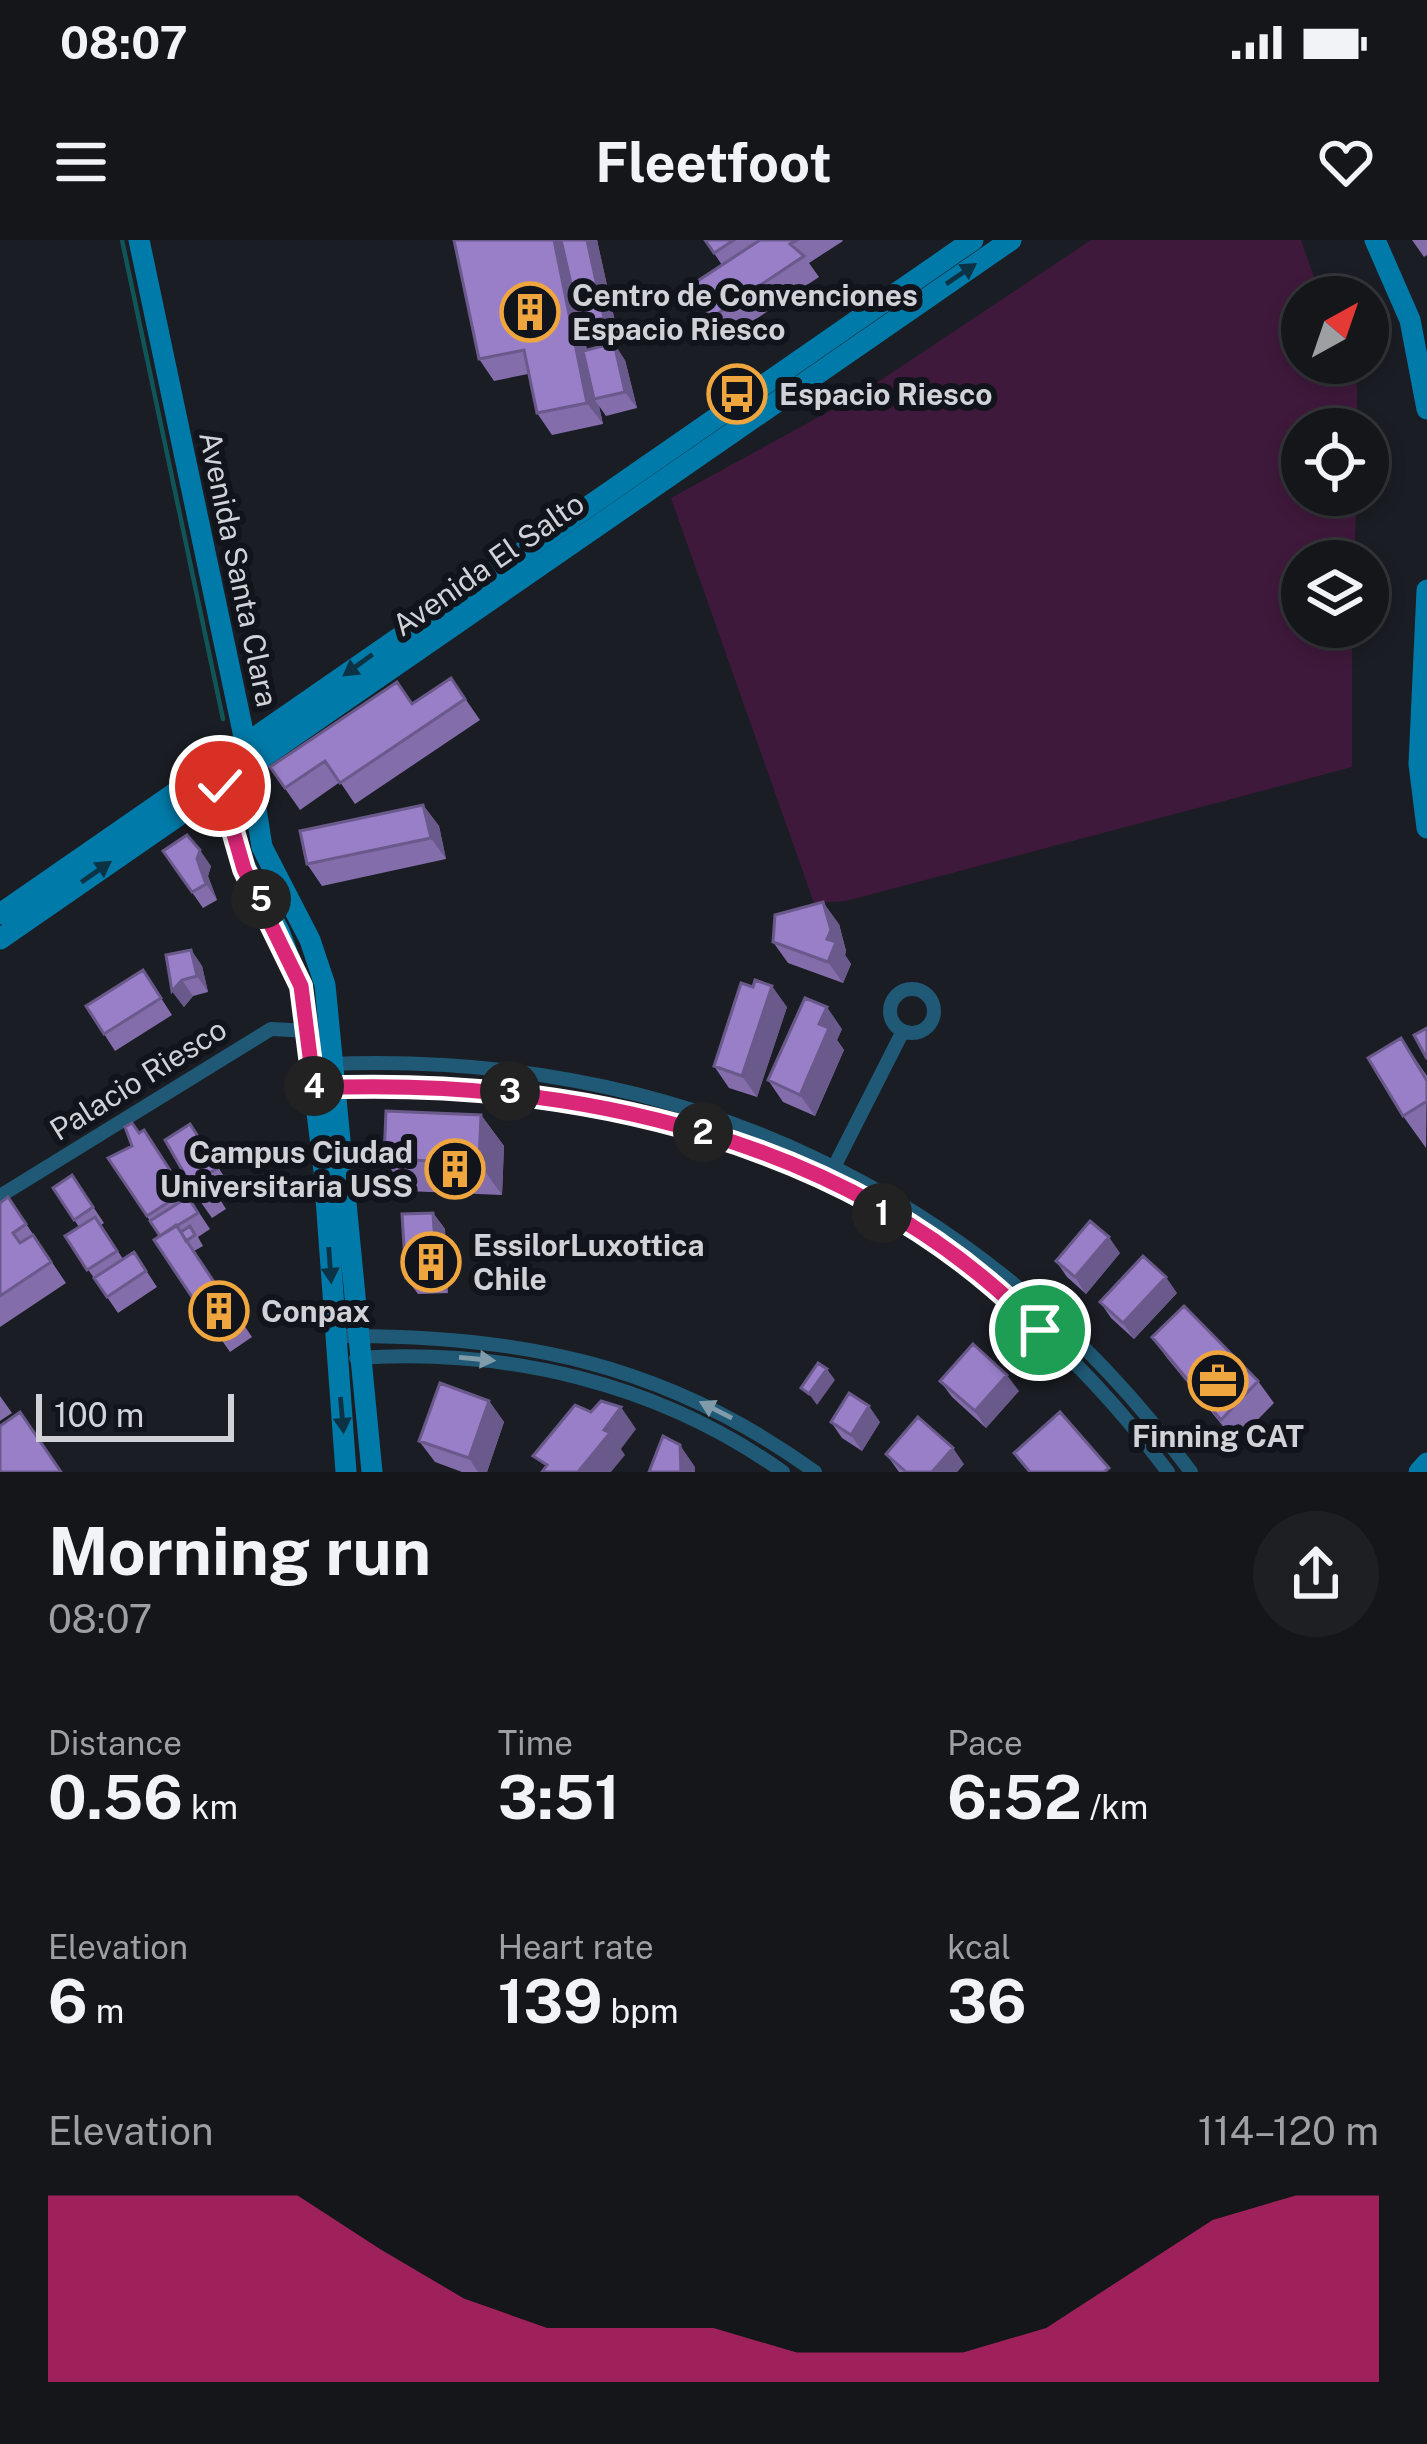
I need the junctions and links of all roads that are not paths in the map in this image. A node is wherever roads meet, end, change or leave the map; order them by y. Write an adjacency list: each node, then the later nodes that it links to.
1 (139, 240): 7 (main road, Avenida Santa Clara)
2 (973, 240): 7 (main road, Avenida El Salto, one-way to 7)
3 (1011, 240): 8 (main road, Avenida El Salto, one-way to 3)
4 (1375, 240): 5 (main road)
5 (1427, 409)
6 (1427, 590): 10 (main road)
7 (246, 746): 8 (main road, Avenida Santa Clara); 9 (main road, Avenida El Salto)
8 (247, 770): 9 (main road, Avenida El Salto); 16 (main road, Avenida Santa Clara)
9 (218, 776): 11 (main road, Avenida El Salto); 12 (main road, Avenida El Salto, one-way to 9); 13 (main road, Avenida Santa Clara)
10 (1427, 828)
11 (0, 914)
12 (0, 939)
13 (309, 1031): 16 (main road, Avenida Santa Clara); 22 (street, Palacio Riesco)
14 (903, 1031): 20 (street)
15 (539, 1072): 16 (street); 17 (street); 18 (street)
16 (324, 1076): 18 (street); 25 (main road, Avenida Santa Clara)
17 (561, 1076): 19 (street); 20 (street)
18 (538, 1094): 19 (street)
19 (558, 1097): 21 (street)
20 (836, 1166): 21 (street); 23 (street)
21 (826, 1183): 24 (street)
22 (0, 1196)
23 (1052, 1315): 24 (street); 36 (street)
24 (1040, 1330): 35 (street)
25 (348, 1347): 26 (street); 28 (street, one-way to 28); 31 (main road, Avenida Santa Clara, one-way to 31); 32 (main road, Avenida Santa Clara)
26 (634, 1374): 27 (street); 28 (street)
27 (654, 1382): 29 (street); 34 (street, one-way to 27)
28 (628, 1392): 29 (street)
29 (648, 1400): 33 (street)
30 (1427, 1463): 37 (main road)
31 (346, 1472)
32 (371, 1472)
33 (783, 1472)
34 (815, 1472)
35 (1168, 1472)
36 (1191, 1472)
37 (1419, 1472)

